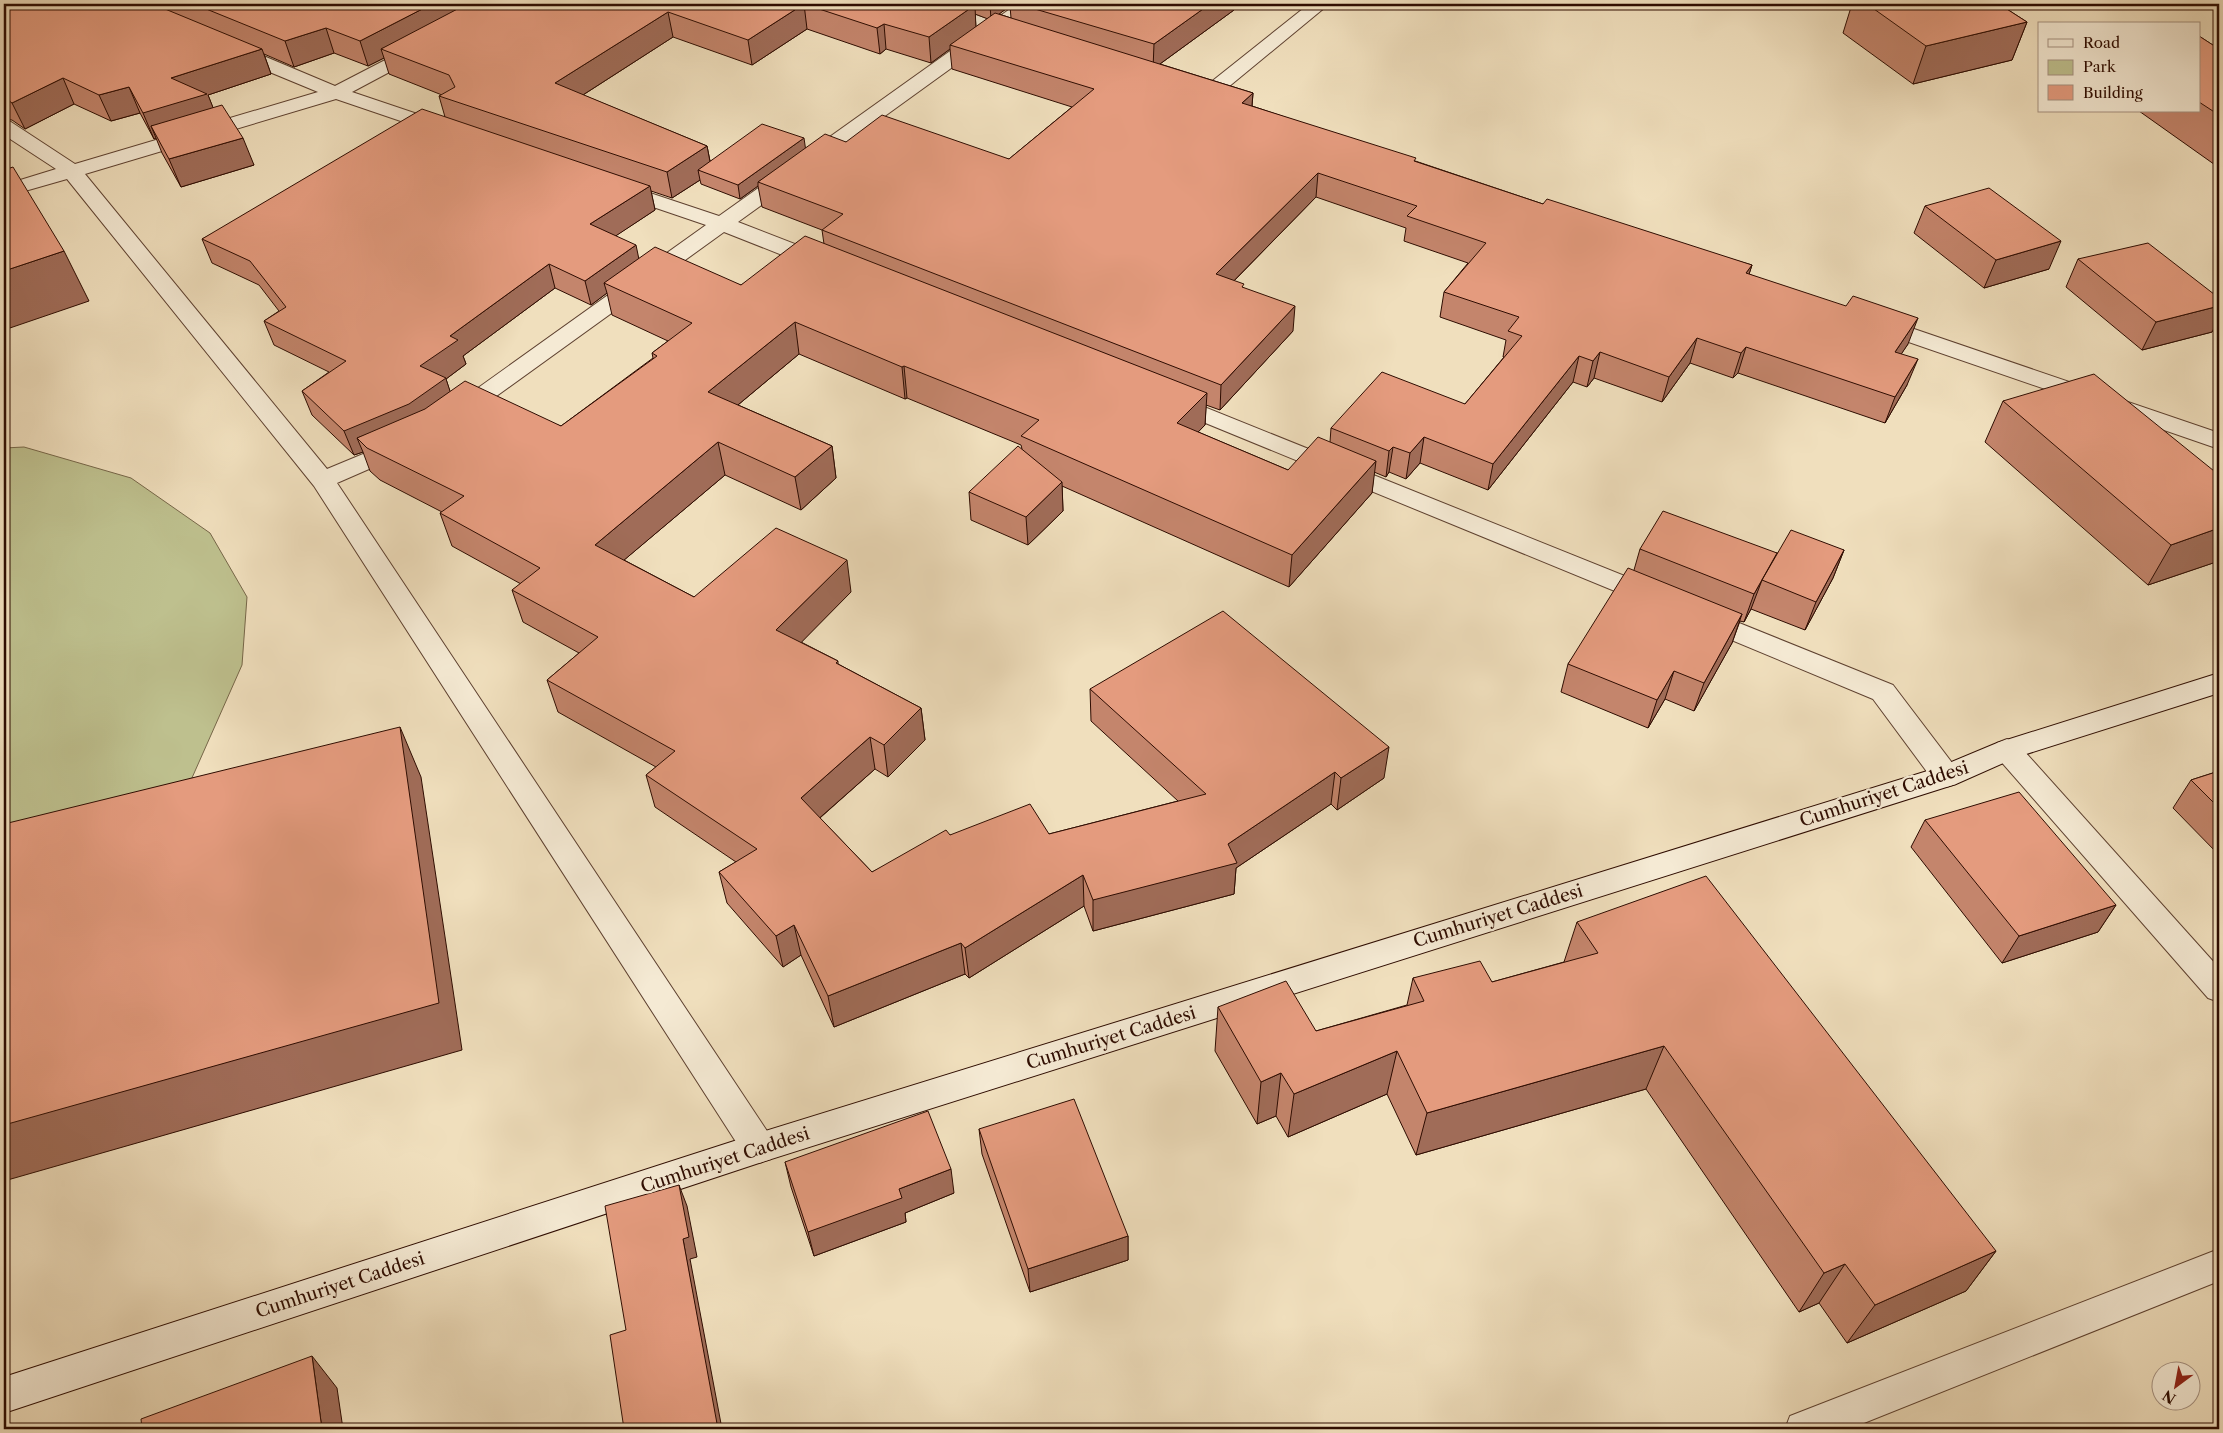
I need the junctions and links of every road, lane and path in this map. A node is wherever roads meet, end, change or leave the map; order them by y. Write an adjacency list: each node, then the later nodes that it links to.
1 (929, 4): 4 (street)
2 (1028, 4): 4 (street)
3 (1320, 4): 9 (street)
4 (994, 28): 7 (street); 15 (street)
5 (433, 42): 8 (street)
6 (217, 43): 8 (street)
7 (1040, 43)
8 (336, 93): 11 (street); 12 (street)
9 (1208, 95)
10 (4, 126): 12 (street)
11 (458, 134)
12 (71, 170): 14 (street); 22 (street)
13 (599, 182): 15 (street)
14 (4, 191)
15 (720, 223): 16 (street); 19 (street)
16 (840, 270)
17 (1860, 318): 21 (street)
18 (1152, 393): 25 (street)
19 (443, 423)
20 (418, 438): 22 (street)
21 (2219, 441)
22 (323, 480): 27 (street)
23 (2219, 684): 24 (street, Cumhuriyet Caddesi)
24 (2006, 750): 25 (street, Cumhuriyet Caddesi); 26 (street)
25 (1946, 776): 27 (street, Cumhuriyet Caddesi)
26 (2219, 989)
27 (759, 1148): 29 (street, Cumhuriyet Caddesi)
28 (2219, 1265): 30 (street)
29 (4, 1395)
30 (1803, 1429)

